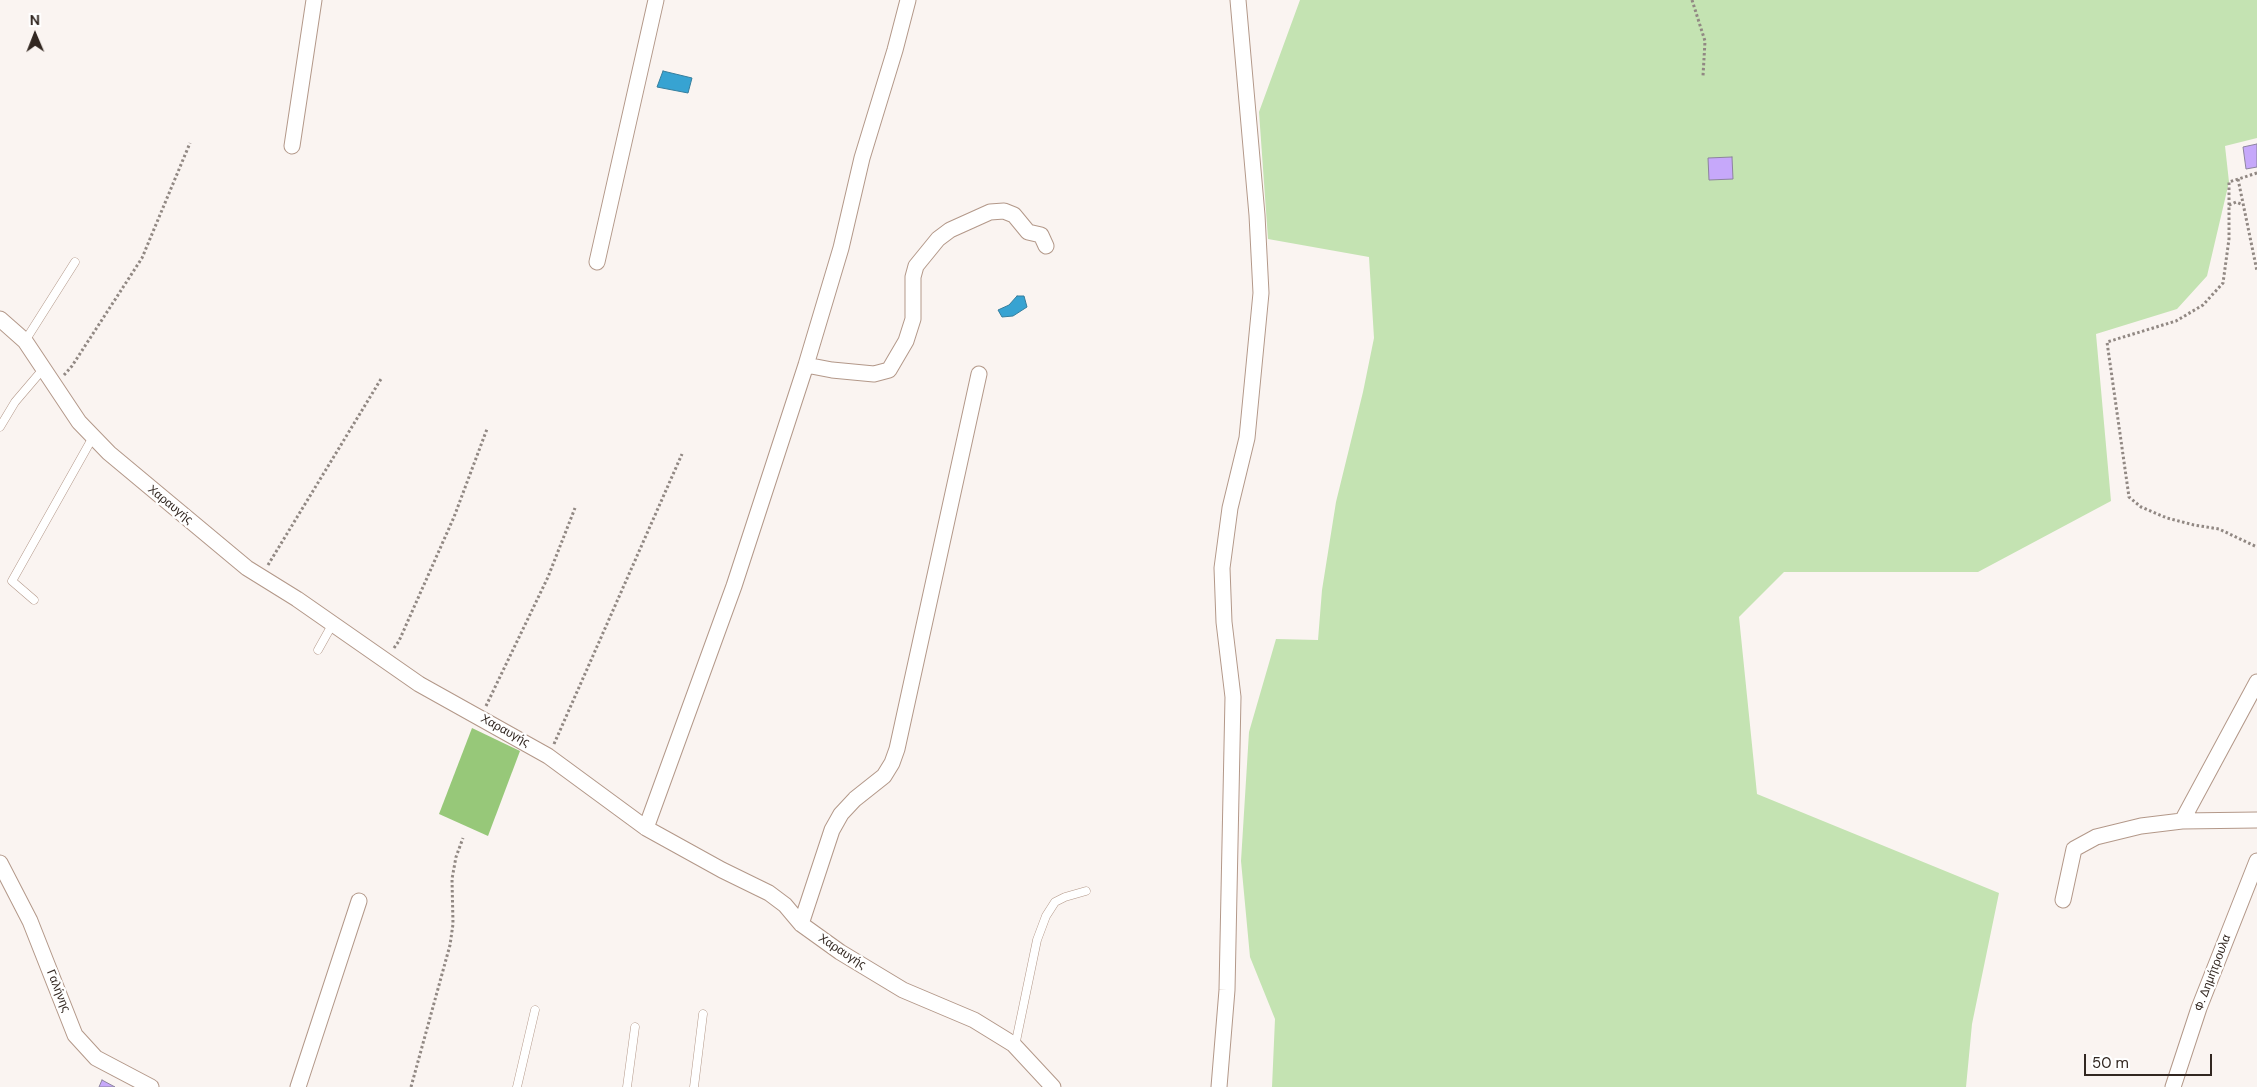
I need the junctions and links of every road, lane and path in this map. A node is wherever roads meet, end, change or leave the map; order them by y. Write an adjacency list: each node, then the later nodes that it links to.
1 (314, 0): 8 (street)
2 (656, 0): 15 (street)
3 (908, 0): 19 (street)
4 (1238, 0): 59 (street)
5 (1692, 0): 6 (path)
6 (1703, 76)
7 (190, 143): 23 (path)
8 (292, 146)
9 (2257, 173): 10 (path)
10 (2238, 178): 11 (path); 12 (path)
11 (2243, 205): 12 (path); 16 (path)
12 (2229, 206): 29 (path)
13 (1046, 246): 19 (street)
14 (75, 262): 18 (lane)
15 (597, 262)
16 (2257, 271)
17 (0, 319): 18 (street, Χαραυγής)
18 (25, 341): 20 (street, Χαραυγής)
19 (806, 365): 40 (street)
20 (44, 368): 23 (street, Χαραυγής); 24 (lane)
21 (979, 374): 47 (street)
22 (381, 379): 30 (path)
23 (55, 384): 26 (street, Χαραυγής)
24 (0, 427)
25 (487, 429): 34 (path)
26 (93, 437): 30 (street, Χαραυγής); 31 (lane)
27 (682, 454): 37 (path)
28 (575, 508): 36 (path)
29 (2257, 547)
30 (261, 576): 32 (street, Χαραυγής)
31 (34, 600)
32 (332, 625): 33 (lane); 34 (street, Χαραυγής)
33 (318, 650)
34 (391, 665): 36 (street, Χαραυγής)
35 (2257, 682): 38 (street)
36 (480, 718): 37 (street, Χαραυγής)
37 (548, 756): 40 (street, Χαραυγής)
38 (2182, 820): 39 (street); 45 (street)
39 (2257, 820)
40 (646, 828): 47 (street, Χαραυγής)
41 (463, 838): 54 (path)
42 (2257, 861): 60 (street, Φ. Δημήτρουλα)
43 (0, 863): 52 (street, Γαλήνης)
44 (1086, 891): 51 (lane)
45 (2063, 900)
46 (359, 901): 53 (street)
47 (802, 924): 51 (street, Χαραυγής)
48 (535, 1010): 55 (lane)
49 (703, 1014): 57 (lane)
50 (635, 1027): 56 (lane)
51 (1015, 1046): 58 (street, Χαραυγής)
52 (151, 1087)
53 (298, 1087)
54 (411, 1087)
55 (518, 1087)
56 (627, 1087)
57 (694, 1087)
58 (1052, 1087)
59 (1219, 1087)
60 (2173, 1087)

